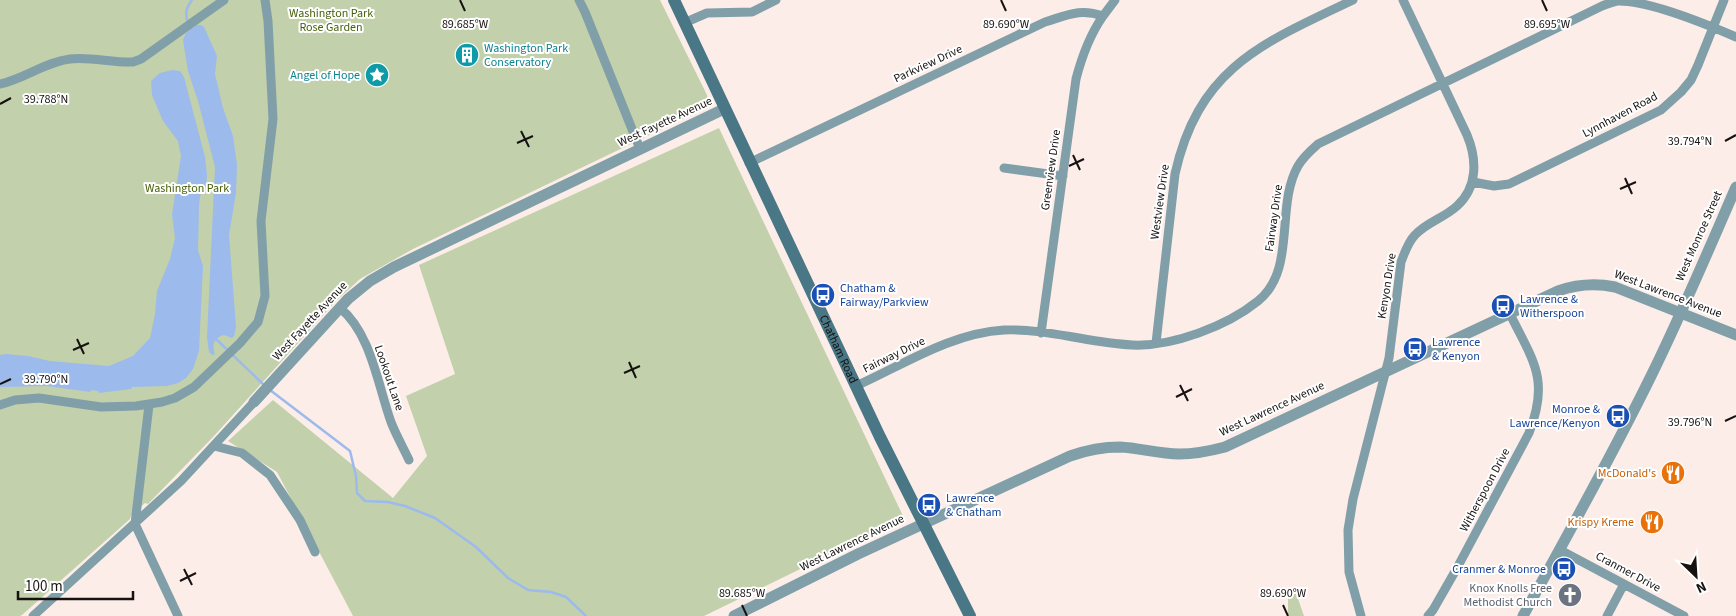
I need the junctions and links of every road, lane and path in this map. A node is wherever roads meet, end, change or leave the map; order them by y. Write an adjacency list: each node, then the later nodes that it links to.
1 (224, 0): 15 (street)
2 (265, 0): 33 (street)
3 (578, 0): 17 (street)
4 (674, 0): 11 (main road, Chatham Road)
5 (774, 0): 11 (street)
6 (1115, 0): 10 (street)
7 (1353, 0): 28 (street, Westview Drive)
8 (1403, 0): 14 (street)
9 (1724, 0): 12 (street, Lynnhaven Road)
10 (1103, 16): 18 (street, Parkview Drive); 20 (street, Greenview Drive)
11 (684, 23): 16 (main road, Chatham Road)
12 (1714, 27): 13 (street, Fairway Drive); 14 (street, Fairway Drive); 21 (street, Lynnhaven Road)
13 (1736, 36)
14 (1443, 83): 21 (street); 28 (street, Fairway Drive)
15 (0, 84)
16 (724, 109): 17 (street, West Fayette Avenue); 18 (main road, Chatham Road)
17 (640, 149): 23 (street, West Fayette Avenue)
18 (749, 162): 30 (main road, Chatham Road)
19 (1004, 168): 20 (street)
20 (1063, 176): 26 (street, Greenview Drive)
21 (1473, 182): 29 (street, Kenyon Drive)
22 (1736, 187): 24 (street, West Monroe Street)
23 (340, 308): 31 (street, West Fayette Avenue); 35 (street, Lookout Lane)
24 (1681, 312): 25 (street, West Lawrence Avenue); 27 (street, West Lawrence Avenue); 38 (street, West Monroe Street)
25 (1510, 314): 29 (street, West Lawrence Avenue); 46 (street, Witherspoon Drive)
26 (1041, 332): 28 (street, Fairway Drive); 30 (street, Fairway Drive)
27 (1736, 335)
28 (1156, 343)
29 (1385, 372): 36 (street, West Lawrence Avenue); 45 (street, Kenyon Drive)
30 (856, 386): 36 (main road, Chatham Road)
31 (254, 402): 34 (street, West Fayette Avenue)
32 (0, 405): 33 (street)
33 (149, 405): 37 (street)
34 (214, 446): 37 (street, West Fayette Avenue); 39 (street)
35 (409, 460)
36 (924, 523): 41 (street, West Lawrence Avenue); 44 (main road, Chatham Road)
37 (135, 524): 42 (street, West Fayette Avenue); 43 (street)
38 (1560, 550): 40 (street, Cranmer Drive); 47 (street, West Monroe Street)
39 (315, 552)
40 (1624, 584): 48 (street); 49 (street, Cranmer Drive)
41 (741, 614)
42 (33, 616)
43 (178, 616)
44 (970, 616)
45 (1361, 616)
46 (1428, 616)
47 (1523, 616)
48 (1607, 616)
49 (1684, 616)

